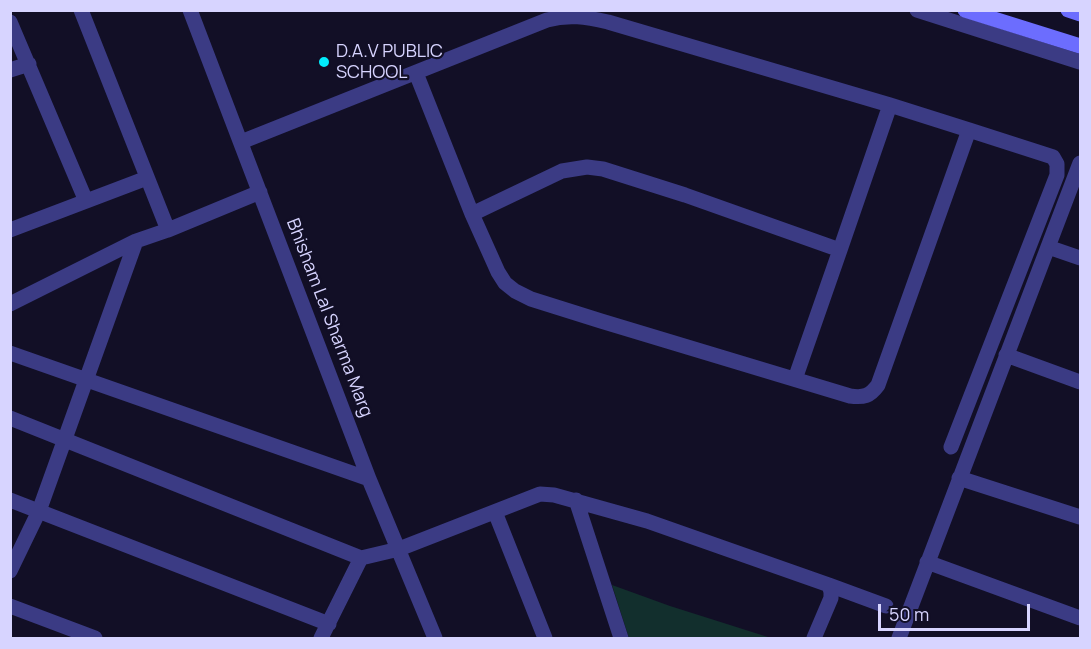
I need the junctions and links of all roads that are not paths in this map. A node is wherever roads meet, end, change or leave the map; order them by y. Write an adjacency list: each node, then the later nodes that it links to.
1 (81, 10): 17 (street)
2 (189, 10): 15 (street, Bhisham Lal Sharma Marg)
3 (917, 10): 9 (street)
4 (965, 10): 8 (main road)
5 (1068, 10): 6 (main road)
6 (1080, 14)
7 (10, 22): 10 (street)
8 (1080, 46)
9 (1080, 62)
10 (29, 63): 11 (street); 20 (street)
11 (10, 70)
12 (416, 73): 13 (street); 15 (street); 21 (street)
13 (890, 105): 14 (street); 26 (street)
14 (969, 130): 31 (street); 36 (street)
15 (241, 142): 19 (street, Bhisham Lal Sharma Marg)
16 (1080, 162): 18 (street)
17 (147, 178): 20 (street); 23 (street)
18 (1077, 180): 25 (street)
19 (260, 192): 23 (street); 38 (street, Bhisham Lal Sharma Marg)
20 (86, 201): 22 (street)
21 (472, 214): 26 (street); 31 (street)
22 (10, 230)
23 (168, 230): 24 (street)
24 (136, 241): 28 (street); 32 (street)
25 (1048, 247): 27 (street); 30 (street)
26 (840, 250): 31 (street)
27 (1080, 258)
28 (10, 304)
29 (10, 353): 32 (street)
30 (1006, 356): 33 (street); 37 (street)
31 (795, 379)
32 (87, 380): 35 (street); 38 (street)
33 (1080, 382)
34 (10, 418): 35 (street)
35 (63, 440): 41 (street); 45 (street)
36 (951, 447)
37 (959, 478): 43 (street); 46 (street)
38 (369, 479): 44 (street, Bhisham Lal Sharma Marg)
39 (10, 500): 41 (street)
40 (576, 500): 42 (street); 48 (street); 57 (street)
41 (39, 511): 47 (street); 52 (street)
42 (495, 512): 44 (street); 56 (street)
43 (1080, 517)
44 (399, 549): 45 (street); 55 (street, Bhisham Lal Sharma Marg)
45 (362, 558): 52 (street)
46 (927, 562): 51 (street); 59 (street)
47 (10, 571)
48 (829, 585): 50 (street); 58 (street)
49 (10, 606): 53 (street)
50 (886, 606)
51 (1080, 618)
52 (328, 624): 54 (street)
53 (95, 639)
54 (321, 639)
55 (435, 639)
56 (545, 639)
57 (621, 639)
58 (814, 639)
59 (899, 639)

